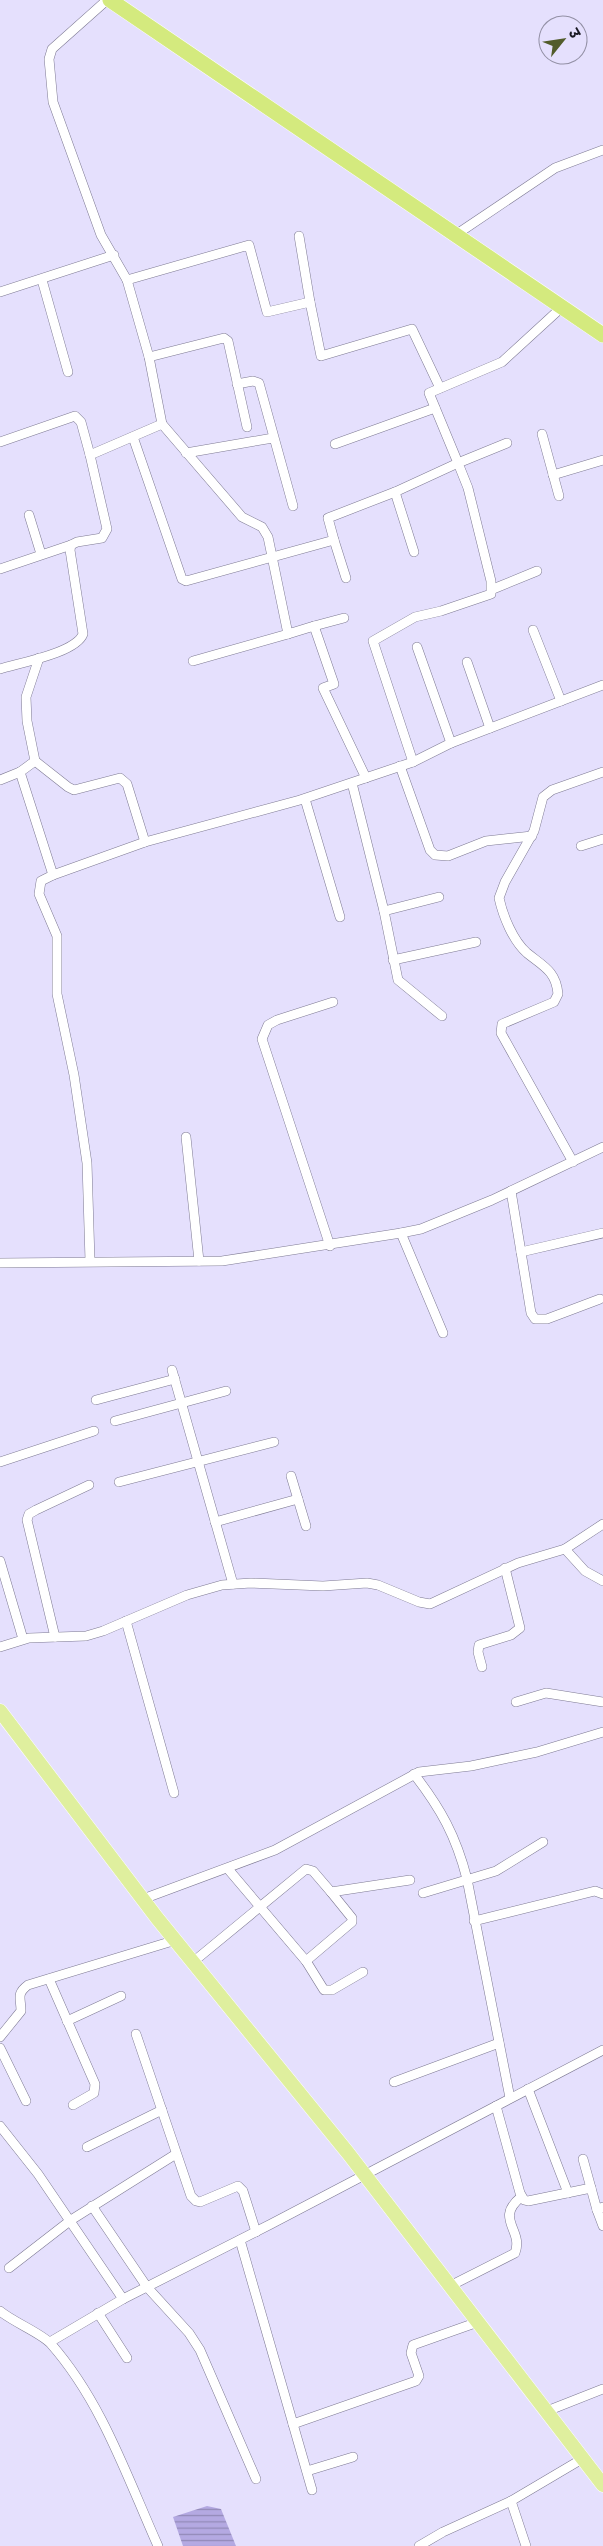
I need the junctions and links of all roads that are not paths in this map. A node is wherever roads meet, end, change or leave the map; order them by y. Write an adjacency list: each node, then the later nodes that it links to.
1 (109, 0): 3 (highway); 5 (street)
2 (603, 150): 3 (street)
3 (457, 234): 10 (highway)
4 (299, 236): 9 (street)
5 (114, 255): 6 (street); 7 (street)
6 (42, 280): 8 (street); 13 (street)
7 (127, 280): 9 (street); 12 (street)
8 (0, 292)
9 (310, 302): 15 (street)
10 (562, 307): 11 (highway); 15 (street)
11 (603, 336)
12 (149, 357): 14 (street); 17 (street)
13 (68, 372)
14 (237, 384): 18 (street); 21 (street)
15 (440, 388): 16 (street)
16 (435, 408): 24 (street); 28 (street)
17 (162, 424): 20 (street); 25 (street)
18 (247, 427)
19 (542, 434): 29 (street)
20 (133, 437): 26 (street); 38 (street)
21 (273, 438): 25 (street); 32 (street)
22 (0, 442): 26 (street)
23 (507, 443): 28 (street)
24 (334, 444)
25 (186, 453): 38 (street)
26 (90, 455): 35 (street)
27 (603, 460): 29 (street)
28 (458, 464): 30 (street); 42 (street)
29 (553, 475): 31 (street)
30 (395, 492): 34 (street); 36 (street)
31 (559, 496)
32 (293, 506)
33 (29, 515): 37 (street)
34 (334, 540): 38 (street); 41 (street)
35 (71, 545): 37 (street); 48 (street)
36 (414, 552)
37 (40, 554): 39 (street)
38 (271, 558): 46 (street)
39 (0, 569)
40 (537, 571): 42 (street)
41 (346, 578)
42 (493, 589): 57 (street)
43 (344, 618): 44 (street)
44 (314, 626): 46 (street); 61 (street)
45 (533, 630): 53 (street)
46 (288, 634): 49 (street)
47 (417, 647): 55 (street)
48 (40, 658): 51 (street); 56 (street)
49 (193, 661)
50 (467, 662): 54 (street)
51 (0, 669)
52 (603, 685): 53 (street)
53 (561, 701): 54 (street)
54 (490, 728): 55 (street)
55 (451, 743): 57 (street)
56 (35, 761): 59 (street); 67 (street)
57 (413, 762): 58 (street)
58 (400, 766): 61 (street); 65 (street)
59 (20, 772): 62 (street); 69 (street)
60 (603, 772): 65 (street)
61 (366, 778): 63 (street)
62 (0, 780)
63 (352, 783): 64 (street); 71 (street)
64 (305, 799): 67 (street); 72 (street)
65 (532, 836): 79 (street)
66 (603, 839): 68 (street)
67 (145, 842): 69 (street)
68 (581, 846)
69 (53, 875): 85 (street)
70 (439, 897): 71 (street)
71 (384, 911): 74 (street)
72 (340, 917)
73 (476, 942): 74 (street)
74 (393, 960): 76 (street)
75 (333, 1002): 83 (street)
76 (442, 1016)
77 (186, 1137): 86 (street)
78 (603, 1147): 79 (street)
79 (573, 1162): 80 (street)
80 (511, 1191): 81 (street); 84 (street)
81 (401, 1233): 83 (street); 89 (street)
82 (603, 1233): 84 (street)
83 (330, 1246): 86 (street)
84 (521, 1252): 88 (street)
85 (90, 1261): 86 (street); 87 (street)
86 (199, 1261)
87 (0, 1263)
88 (600, 1299)
89 (443, 1333)
90 (226, 1392): 92 (street)
91 (96, 1400): 92 (street)
92 (182, 1404): 93 (street); 97 (street)
93 (115, 1421)
94 (94, 1431): 96 (street)
95 (274, 1442): 97 (street)
96 (0, 1462)
97 (198, 1462): 99 (street); 102 (street)
98 (291, 1476): 101 (street)
99 (119, 1482)
100 (89, 1485): 111 (street)
101 (298, 1499): 102 (street); 104 (street)
102 (215, 1522): 109 (street)
103 (603, 1524): 105 (street)
104 (306, 1526)
105 (566, 1549): 107 (street); 108 (street)
106 (0, 1561): 112 (street)
107 (505, 1568): 109 (street); 114 (street)
108 (603, 1580)
109 (233, 1584): 110 (street)
110 (126, 1621): 111 (street); 120 (street)
111 (55, 1637): 112 (street)
112 (23, 1639): 113 (street)
113 (0, 1647)
114 (482, 1667)
115 (516, 1702): 116 (street)
116 (603, 1702)
117 (0, 1711): 128 (main road)
118 (603, 1732): 119 (street)
119 (414, 1774): 122 (street); 123 (street)
120 (174, 1793)
121 (543, 1842): 123 (street)
122 (228, 1868): 128 (street); 129 (street)
123 (467, 1879): 126 (street); 130 (street)
124 (410, 1880): 125 (street)
125 (331, 1892): 129 (street); 132 (street)
126 (423, 1893)
127 (603, 1894): 130 (street)
128 (143, 1899): 131 (main road)
129 (261, 1905): 132 (street); 133 (street)
130 (474, 1921): 140 (street)
131 (176, 1940): 133 (main road); 135 (street)
132 (306, 1961): 134 (street)
133 (194, 1962): 154 (main road)
134 (363, 1972)
135 (49, 1979): 137 (street); 139 (street)
136 (122, 1996): 137 (street)
137 (68, 2021): 147 (street)
138 (136, 2034): 149 (street)
139 (0, 2037)
140 (499, 2043): 143 (street); 145 (street)
141 (0, 2048): 146 (street)
142 (603, 2050): 144 (street)
143 (394, 2082)
144 (528, 2089): 145 (street); 156 (street)
145 (510, 2098): 148 (street)
146 (26, 2101)
147 (73, 2105)
148 (496, 2106): 154 (street); 157 (street)
149 (162, 2110): 151 (street); 152 (street)
150 (0, 2126): 160 (street)
151 (87, 2147)
152 (176, 2154): 158 (street); 162 (street)
153 (583, 2159): 155 (street)
154 (364, 2174): 162 (street); 165 (main road)
155 (591, 2188): 156 (street); 159 (street)
156 (568, 2193): 157 (street)
157 (521, 2197): 165 (street)
158 (92, 2206): 160 (street); 166 (street)
159 (600, 2208): 161 (street)
160 (71, 2220): 164 (street); 167 (street)
161 (603, 2226)
162 (256, 2232): 163 (street)
163 (240, 2240): 166 (street); 175 (street)
164 (9, 2268)
165 (450, 2286): 170 (main road)
166 (147, 2287): 167 (street); 180 (street)
167 (123, 2299): 169 (street)
168 (0, 2311): 171 (street)
169 (98, 2313): 171 (street); 172 (street)
170 (478, 2322): 174 (main road); 175 (street)
171 (50, 2342): 183 (street)
172 (127, 2358)
173 (603, 2389): 174 (street)
174 (547, 2411): 177 (main road)
175 (293, 2424): 178 (street)
176 (353, 2457): 178 (street)
177 (582, 2459): 179 (main road); 182 (street)
178 (307, 2471): 181 (street)
179 (601, 2479)
180 (256, 2480)
181 (312, 2490)
182 (511, 2501): 184 (street); 185 (street)
183 (158, 2546)
184 (419, 2546)
185 (526, 2546)

